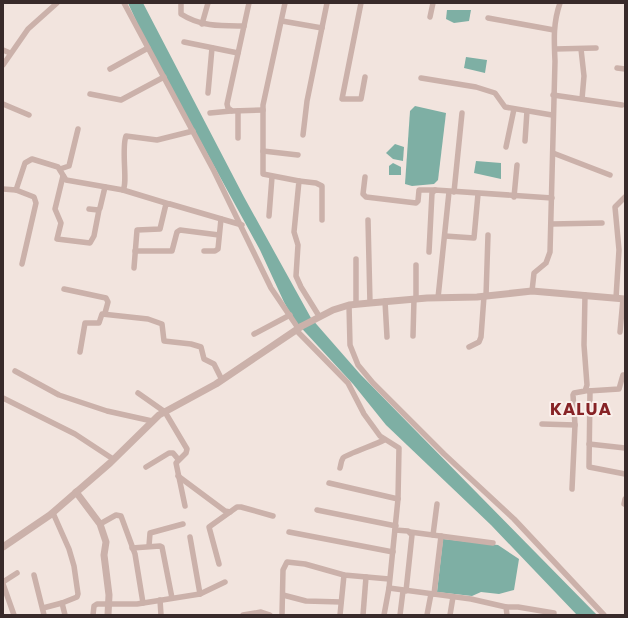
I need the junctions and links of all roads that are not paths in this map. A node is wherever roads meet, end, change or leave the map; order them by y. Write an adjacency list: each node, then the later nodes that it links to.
1 (57, 3): 25 (street)
2 (124, 3): 19 (street)
3 (181, 3): 14 (street)
4 (208, 3): 14 (street)
5 (249, 3): 15 (street)
6 (285, 3): 13 (street)
7 (327, 3): 16 (street)
8 (361, 3): 32 (street)
9 (433, 3): 11 (street)
10 (560, 3): 17 (street)
11 (430, 17)
12 (488, 18): 17 (street)
13 (282, 21): 16 (street); 42 (street)
14 (202, 24): 15 (street)
15 (244, 26): 26 (street)
16 (322, 28): 51 (street)
17 (554, 30): 22 (street)
18 (184, 42): 20 (street)
19 (148, 48): 29 (street); 31 (street)
20 (212, 48): 26 (street); 34 (street)
21 (596, 48): 23 (street)
22 (555, 49): 23 (street); 36 (street)
23 (581, 49): 37 (street)
24 (3, 50): 25 (street)
25 (10, 53): 27 (street)
26 (238, 53): 41 (street)
27 (3, 65)
28 (617, 68): 30 (street)
29 (110, 69)
30 (625, 69)
31 (164, 77): 35 (street); 50 (street)
32 (365, 77)
33 (421, 78): 40 (street)
34 (208, 93)
35 (90, 94)
36 (553, 95): 37 (street); 48 (street)
37 (582, 99): 39 (street)
38 (3, 104): 47 (street)
39 (622, 105)
40 (514, 109): 44 (street); 54 (street)
41 (232, 110): 43 (street); 45 (street)
42 (263, 110): 43 (street); 55 (street)
43 (238, 111): 52 (street)
44 (527, 111): 48 (street); 53 (street)
45 (210, 113)
46 (462, 113): 70 (street)
47 (29, 115)
48 (552, 115): 56 (street)
49 (78, 129): 59 (street)
50 (193, 131): 68 (street); 84 (street)
51 (303, 135)
52 (238, 138)
53 (525, 141)
54 (506, 147)
55 (263, 151): 57 (street); 62 (street)
56 (553, 153): 60 (street); 73 (street)
57 (298, 155)
58 (517, 165): 72 (street)
59 (60, 170): 61 (street); 67 (street)
60 (610, 175)
61 (63, 176): 65 (street); 77 (street)
62 (272, 177): 64 (street); 78 (street)
63 (365, 177): 69 (street)
64 (299, 181): 80 (street); 108 (street)
65 (105, 187): 68 (street); 77 (street)
66 (3, 189): 67 (street)
67 (16, 190): 92 (street)
68 (124, 190): 75 (street)
69 (435, 190): 70 (street); 90 (street)
70 (451, 192): 71 (street); 87 (street)
71 (478, 194): 72 (street); 87 (street)
72 (514, 197): 73 (street)
73 (552, 198): 83 (street)
74 (623, 199): 101 (street)
75 (169, 204): 79 (street); 88 (street)
76 (89, 210): 77 (street)
77 (99, 210)
78 (269, 216)
79 (221, 219): 84 (street); 85 (street)
80 (322, 220)
81 (368, 220): 103 (street)
82 (602, 223): 83 (street)
83 (551, 224): 96 (street)
84 (242, 225): 107 (street)
85 (219, 235): 88 (street); 89 (street)
86 (488, 235): 98 (street)
87 (445, 236): 99 (street)
88 (135, 251): 94 (street)
89 (204, 251)
90 (429, 252)
91 (356, 259): 104 (street)
92 (22, 264)
93 (416, 264): 100 (street)
94 (134, 268)
95 (64, 288): 106 (street)
96 (532, 291): 97 (street); 98 (street)
97 (585, 295): 101 (street); 119 (street)
98 (485, 296): 99 (street); 114 (street)
99 (438, 298): 100 (street)
100 (415, 299): 102 (street); 112 (street)
101 (621, 299): 110 (street)
102 (384, 301): 103 (street); 113 (street)
103 (370, 303): 104 (street)
104 (356, 304): 105 (street)
105 (349, 305): 108 (street); 197 (street)
106 (106, 313): 115 (street); 118 (street)
107 (290, 315): 109 (street); 111 (street)
108 (317, 317): 109 (street)
109 (299, 328): 118 (street); 126 (street)
110 (620, 332)
111 (254, 334)
112 (413, 336)
113 (387, 337)
114 (469, 347)
115 (80, 352)
116 (15, 371): 123 (street)
117 (623, 375): 119 (street)
118 (222, 380): 122 (street)
119 (588, 391): 125 (street); 127 (street)
120 (138, 393): 122 (street)
121 (3, 398): 129 (street)
122 (165, 412): 123 (street); 130 (street)
123 (152, 421): 129 (street)
124 (542, 424): 125 (street)
125 (575, 425): 136 (street)
126 (384, 440): 132 (street); 138 (street)
127 (589, 444): 128 (street); 133 (street)
128 (625, 448)
129 (113, 459): 137 (street)
130 (178, 459): 131 (street); 134 (street)
131 (146, 468)
132 (340, 468)
133 (625, 474)
134 (178, 476): 140 (street); 143 (street)
135 (328, 483): 138 (street)
136 (572, 489)
137 (76, 492): 142 (street); 145 (street)
138 (398, 499): 147 (street)
139 (437, 504): 150 (street)
140 (185, 506)
141 (317, 510): 147 (street)
142 (53, 512): 155 (street); 175 (street)
143 (230, 512): 144 (street); 158 (street)
144 (273, 516)
145 (100, 524): 156 (street); 176 (street)
146 (183, 524): 154 (street)
147 (395, 528): 149 (street); 157 (street)
148 (289, 532): 157 (street)
149 (410, 532): 150 (street); 167 (street)
150 (433, 535): 151 (street)
151 (441, 536): 153 (street); 169 (street)
152 (190, 537): 168 (street)
153 (493, 543)
154 (149, 546): 156 (street); 172 (street)
155 (3, 547)
156 (132, 548): 177 (street)
157 (392, 552): 163 (street)
158 (219, 564)
159 (17, 573): 165 (street)
160 (34, 575): 179 (street)
161 (344, 575): 162 (street); 170 (street); 174 (street)
162 (366, 577): 163 (street); 191 (street)
163 (389, 579): 166 (street)
164 (225, 582): 168 (street)
165 (3, 583): 181 (street)
166 (389, 588): 167 (street); 192 (street)
167 (404, 591): 169 (street); 193 (street)
168 (200, 594): 172 (street)
169 (432, 594): 171 (street); 194 (street)
170 (283, 595): 174 (street); 189 (street)
171 (453, 597): 178 (street); 195 (street)
172 (172, 598): 173 (street)
173 (160, 600): 177 (street); 186 (street)
174 (341, 602): 190 (street)
175 (62, 603): 179 (street); 183 (street)
176 (108, 603): 177 (street); 184 (street); 185 (street)
177 (143, 603)
178 (506, 607): 180 (street); 196 (street)
179 (43, 608): 182 (street)
180 (554, 613)
181 (14, 615)
182 (44, 615)
183 (65, 615)
184 (93, 615)
185 (108, 615)
186 (161, 615)
187 (243, 615): 188 (street)
188 (270, 615)
189 (282, 615)
190 (340, 615)
191 (363, 615)
192 (384, 615)
193 (400, 615)
194 (427, 615)
195 (450, 615)
196 (508, 615)
197 (604, 615)

